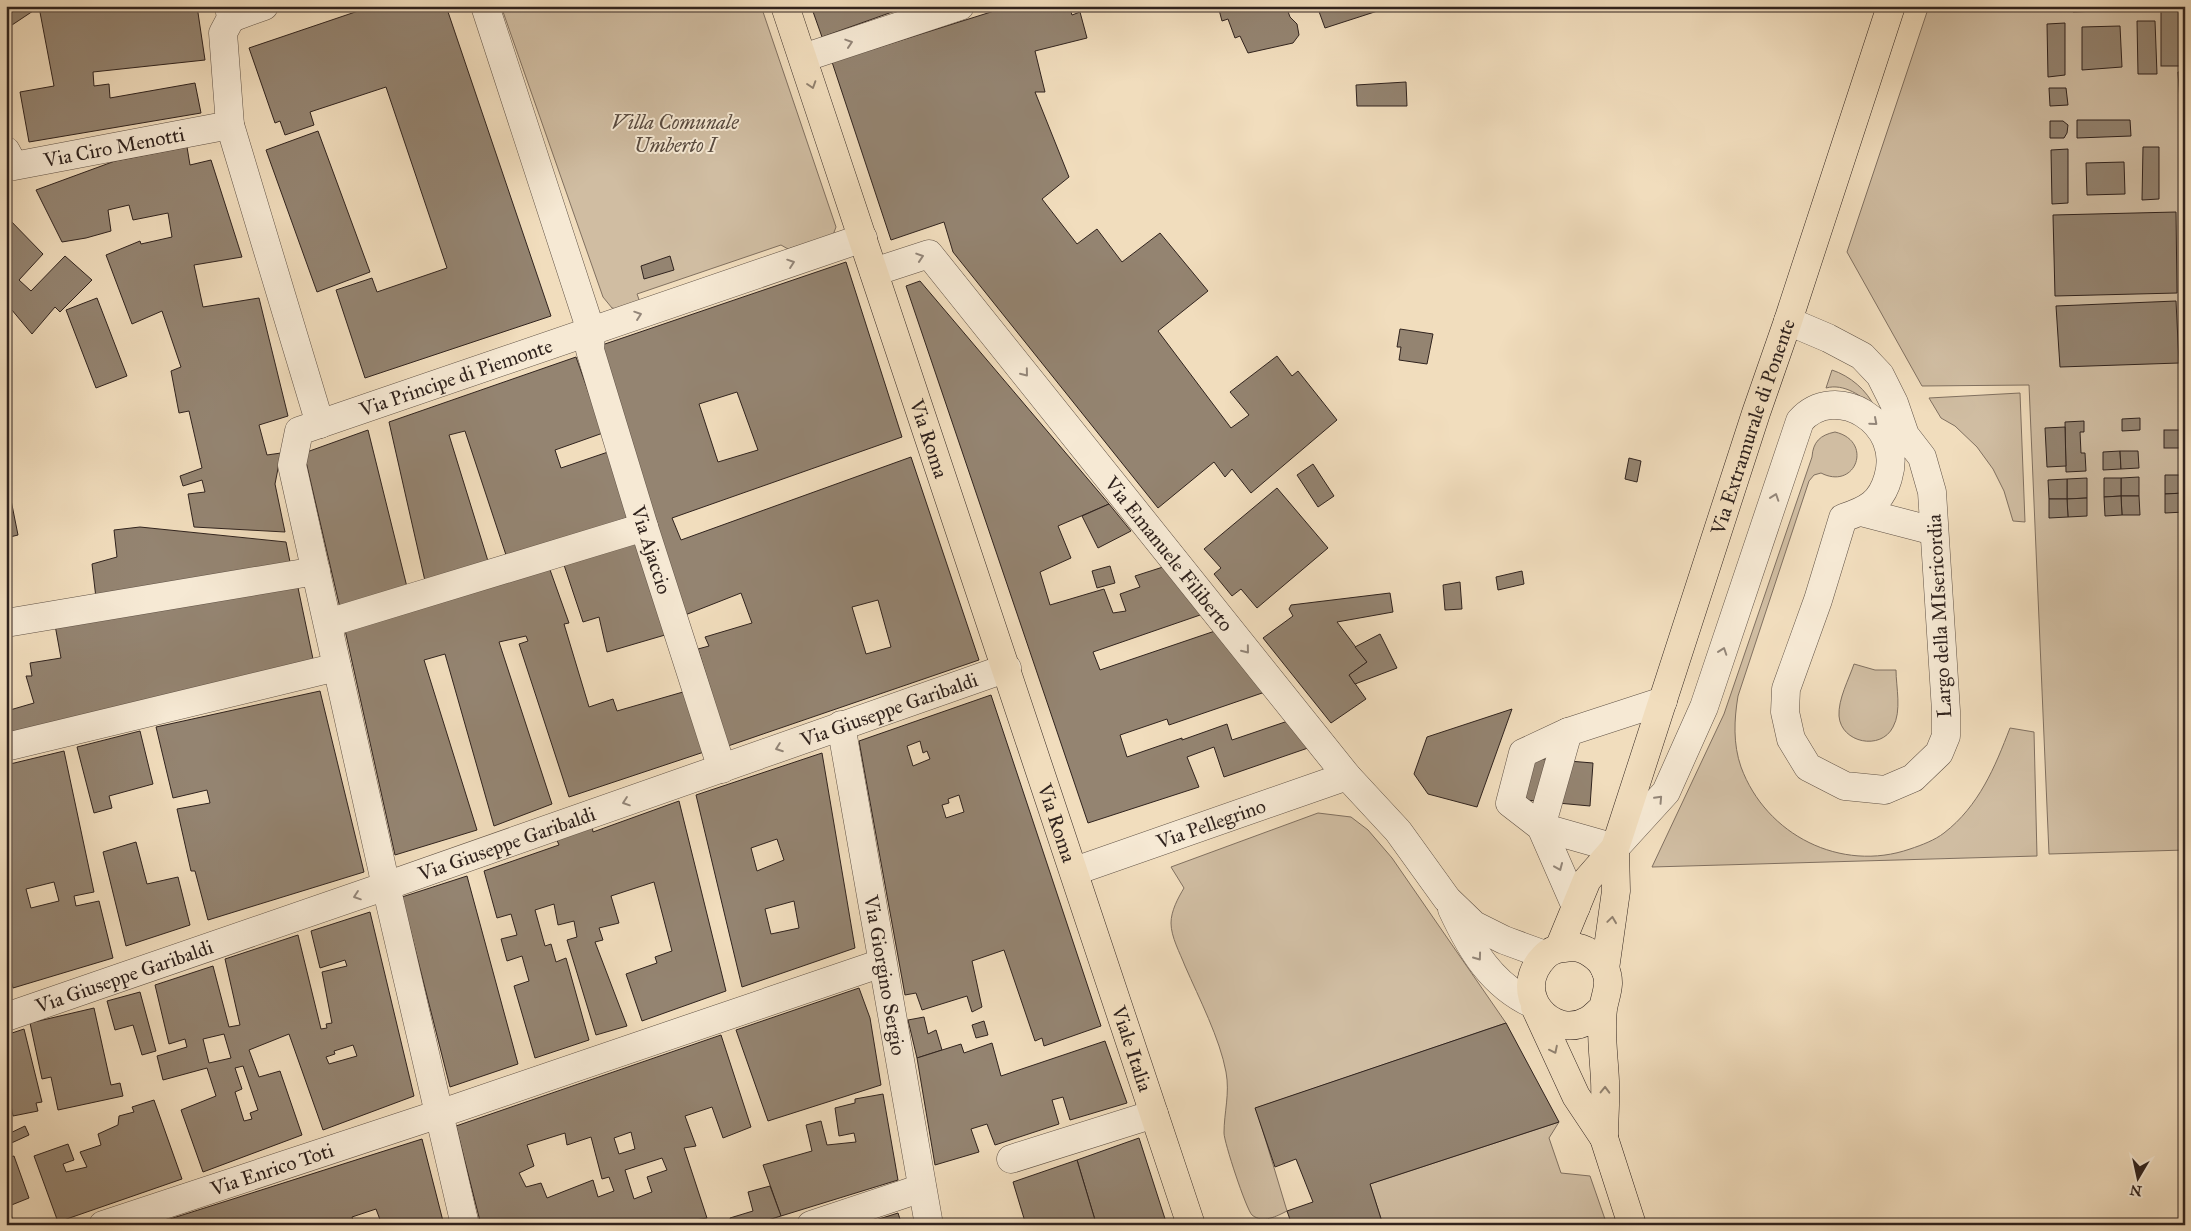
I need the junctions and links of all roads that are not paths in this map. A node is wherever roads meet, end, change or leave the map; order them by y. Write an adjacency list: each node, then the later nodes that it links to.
1 (264, 6): 6 (street)
2 (485, 6): 13 (street)
3 (785, 6): 7 (main road, Via Roma)
4 (960, 6): 7 (street, one-way to 4)
5 (1891, 6): 12 (main road, Via Extramurale di Ponente)
6 (230, 12): 8 (street)
7 (803, 58): 10 (main road, Via Roma, one-way to 10)
8 (230, 125): 9 (street, Via Ciro Menotti); 14 (street)
9 (6, 152)
10 (863, 238): 11 (main road, Via Roma); 13 (street, one-way to 10)
11 (874, 272): 23 (main road, Via Roma); 29 (street, Via Emanuele Filiberto, one-way to 29)
12 (1788, 321): 15 (street, Largo della MIsericordia); 24 (main road, Via Extramurale di Ponente)
13 (592, 331): 14 (street, Via Principe di Piemonte); 17 (street, Via Ajaccio)
14 (320, 424): 19 (street, Via Principe di Piemonte)
15 (1898, 440): 16 (street, Largo della MIsericordia); 18 (street, Largo della MIsericordia); 31 (street, Largo della MIsericordia, one-way to 15)
16 (1861, 512): 18 (street); 18 (street, Largo della MIsericordia)
17 (644, 526): 21 (street); 28 (street, Via Ajaccio)
18 (1934, 531)
19 (316, 570): 20 (street); 21 (street)
20 (6, 622)
21 (328, 623): 22 (street)
22 (337, 667): 27 (street); 33 (street)
23 (1007, 668): 25 (street, Via Giuseppe Garibaldi); 32 (main road, Via Roma)
24 (1663, 701): 26 (street); 31 (main road, Via Extramurale di Ponente)
25 (841, 725): 28 (street, Via Giuseppe Garibaldi, one-way to 28); 37 (street, Via Giorgino Sergio)
26 (1568, 732): 30 (street); 30 (street)
27 (6, 747)
28 (722, 768): 33 (street, Via Giuseppe Garibaldi, one-way to 33)
29 (1347, 776): 32 (street, Via Pellegrino); 34 (street, Via Emanuele Filiberto)
30 (1541, 827): 31 (street); 35 (street, one-way to 35)
31 (1615, 848): 35 (main road, Via Extramurale di Ponente); 38 (main road, Via Extramurale di Ponente, one-way to 31)
32 (1075, 871): 43 (main road, Viale Italia)
33 (386, 886): 41 (street, Via Giuseppe Garibaldi, one-way to 41); 42 (street)
34 (1447, 899): 36 (street); 39 (street, one-way to 39)
35 (1576, 908): 36 (main road, Via Extramurale di Ponente)
36 (1552, 952): 38 (main road); 39 (main road, Via Extramurale di Ponente)
37 (882, 963): 42 (street, Via Enrico Toti); 46 (street, Via Giorgino Sergio)
38 (1605, 969): 40 (main road, Via Extramurale di Ponente)
39 (1535, 1005): 40 (main road); 44 (main road, Via Extramurale di Ponente, one-way to 44)
40 (1603, 1008): 44 (main road, Via Extramurale di Ponente, one-way to 40)
41 (6, 1017)
42 (439, 1114): 47 (street, Via Enrico Toti); 48 (street)
43 (1154, 1114): 45 (street); 51 (main road, Viale Italia)
44 (1604, 1138): 52 (main road, Via Extramurale di Ponente)
45 (1010, 1159)
46 (922, 1188): 49 (street); 50 (street, Via Giorgino Sergio)
47 (103, 1225)
48 (465, 1225)
49 (811, 1225)
50 (929, 1225)
51 (1191, 1225)
52 (1632, 1225)

